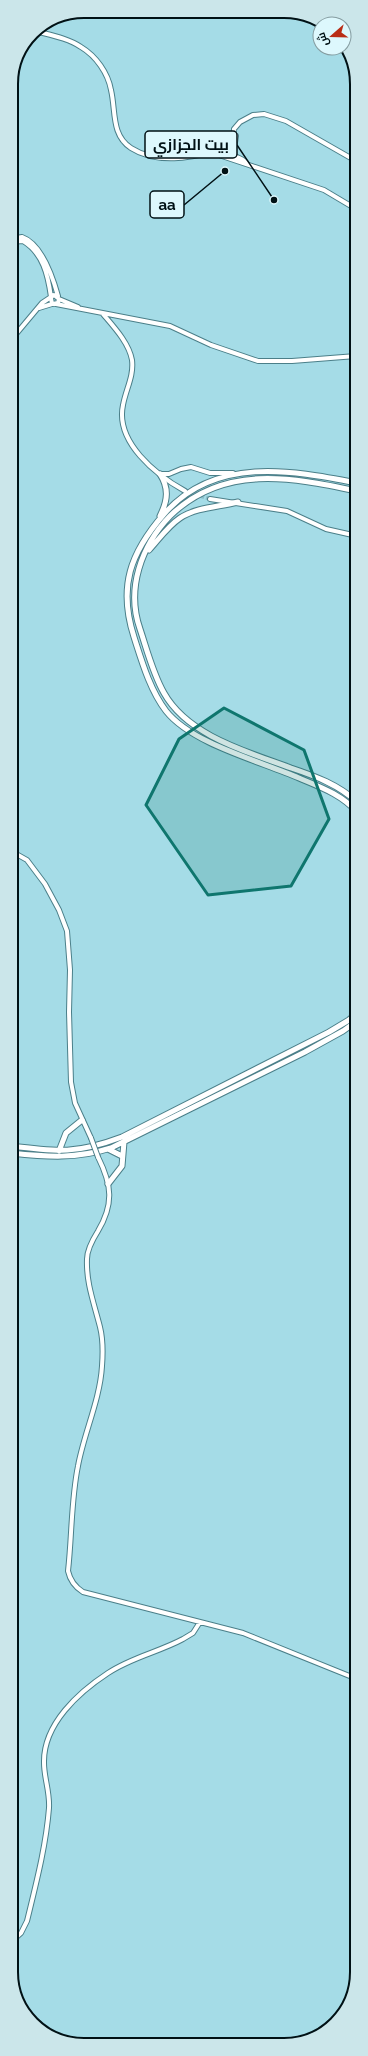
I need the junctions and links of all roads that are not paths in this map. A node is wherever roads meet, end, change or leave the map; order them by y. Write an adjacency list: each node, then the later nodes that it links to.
1 (42, 33): 3 (street)
2 (235, 128): 4 (street); 5 (street); 6 (street)
3 (213, 153): 4 (street); 5 (street)
4 (224, 153): 5 (street)
5 (230, 156): 7 (street)
6 (350, 158)
7 (350, 205)
8 (18, 240): 9 (street)
9 (43, 261): 10 (street); 11 (street)
10 (51, 297): 11 (street); 12 (street); 13 (street)
11 (59, 298): 12 (street); 14 (street)
12 (54, 304): 13 (street); 14 (street)
13 (39, 308): 16 (street)
14 (81, 308): 15 (street)
15 (103, 314): 17 (street); 20 (street)
16 (18, 332)
17 (350, 356)
18 (206, 472): 19 (street); 21 (street); 23 (street)
19 (172, 473): 20 (street); 22 (street)
20 (160, 474): 22 (main road)
21 (235, 474): 23 (main road); 24 (main road)
22 (168, 482): 26 (street); 29 (main road)
23 (209, 482): 29 (main road)
24 (350, 482)
25 (350, 490): 31 (main road)
26 (185, 491)
27 (210, 499): 28 (street)
28 (238, 502): 30 (street); 31 (main road)
29 (153, 527): 33 (main road)
30 (350, 535)
31 (145, 555): 32 (main road)
32 (152, 663): 33 (main road); 34 (main road)
33 (144, 664): 35 (main road)
34 (350, 796)
35 (350, 806)
36 (18, 855): 39 (street)
37 (350, 1019): 44 (main road)
38 (350, 1026): 41 (main road)
39 (82, 1120): 40 (main road); 48 (street, bridge)
40 (63, 1140): 44 (main road); 45 (main road)
41 (124, 1142): 43 (main road); 47 (main road)
42 (18, 1147): 45 (main road)
43 (108, 1149): 46 (main road); 47 (main road)
44 (73, 1150): 45 (main road)
45 (59, 1151)
46 (18, 1154)
47 (122, 1156): 48 (main road)
48 (108, 1184): 49 (street)
49 (200, 1622): 50 (street); 51 (street)
50 (350, 1676)
51 (18, 1936)

